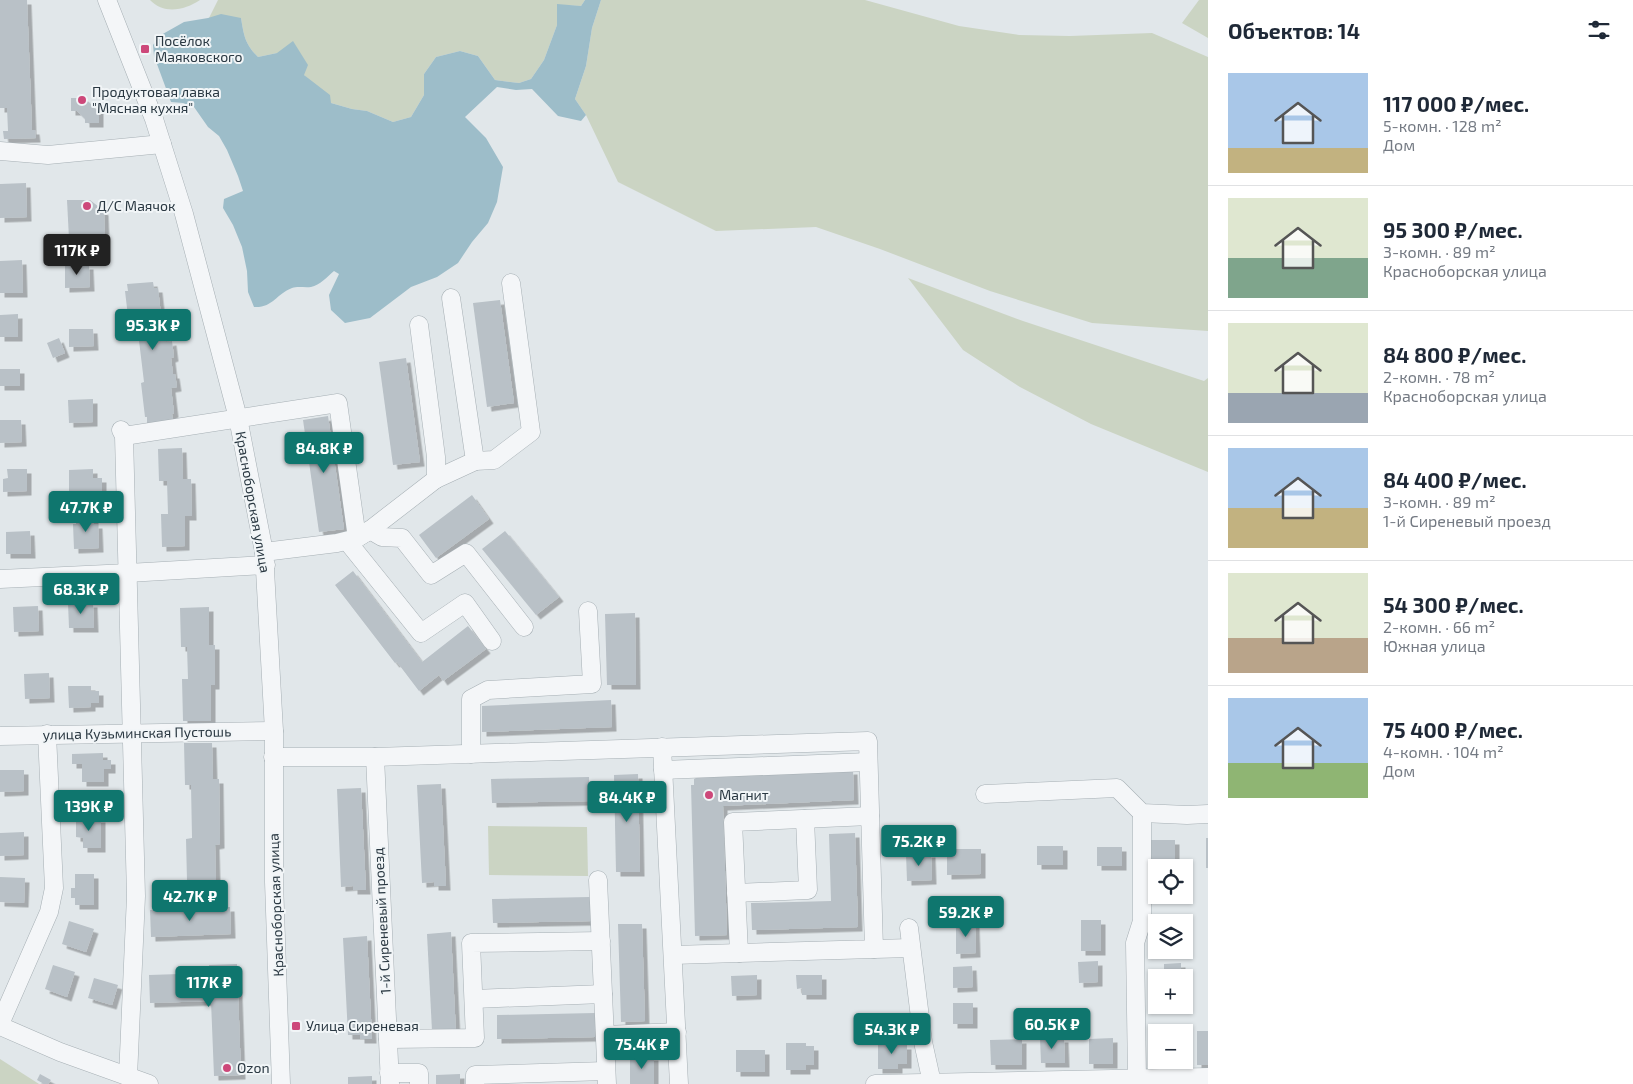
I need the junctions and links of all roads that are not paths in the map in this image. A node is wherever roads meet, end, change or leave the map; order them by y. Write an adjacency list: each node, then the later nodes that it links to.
1 (107, 0): 2 (street, Красноборская улица)
2 (162, 144): 3 (street); 7 (street, Красноборская улица)
3 (0, 151)
4 (511, 283): 8 (street)
5 (451, 298): 8 (street)
6 (419, 326): 9 (street)
7 (238, 418): 10 (street); 11 (street, Красноборская улица); 12 (street)
8 (475, 461): 9 (street)
9 (436, 479): 10 (street)
10 (358, 536): 11 (street); 15 (street); 16 (street)
11 (265, 558): 12 (street); 17 (street, Красноборская улица)
12 (128, 573): 13 (street); 18 (street)
13 (0, 579)
14 (588, 611): 22 (street)
15 (524, 627)
16 (492, 641)
17 (274, 731): 18 (street, улица Кузьминская Пустошь); 23 (street, Красноборская улица)
18 (133, 732): 19 (street, улица Кузьминская Пустошь); 46 (street)
19 (47, 734): 20 (street, улица Кузьминская Пустошь); 42 (street)
20 (0, 736)
21 (662, 747): 22 (street); 25 (street); 26 (street)
22 (471, 754): 24 (street)
23 (273, 757): 24 (street); 53 (street, Красноборская улица)
24 (375, 757): 45 (street, 1-й Сиреневый проезд)
25 (868, 762): 26 (street); 30 (street)
26 (663, 770): 39 (street)
27 (985, 794): 28 (street)
28 (1142, 812): 29 (street); 50 (street)
29 (1208, 814)
30 (870, 816): 31 (street); 37 (street)
31 (805, 819): 33 (street); 33 (street)
32 (598, 880): 35 (street)
33 (736, 893): 38 (street)
34 (909, 928): 36 (street)
35 (601, 941): 40 (street); 41 (street)
36 (911, 948): 37 (street); 51 (street)
37 (874, 949): 38 (street)
38 (739, 953): 39 (street)
39 (673, 955): 43 (street)
40 (603, 994): 41 (street); 44 (street)
41 (474, 999): 45 (street)
42 (0, 1025): 46 (street)
43 (677, 1032): 44 (street); 56 (street)
44 (605, 1035): 47 (street)
45 (388, 1039): 49 (street, 1-й Сиреневый проезд)
46 (128, 1077): 52 (street)
47 (606, 1077): 55 (street)
48 (1208, 1077): 50 (street)
49 (389, 1078): 54 (street)
50 (1137, 1078): 51 (street)
51 (941, 1083): 57 (street)
52 (149, 1084)
53 (281, 1084)
54 (419, 1084)
55 (475, 1084)
56 (679, 1084)
57 (875, 1084)

